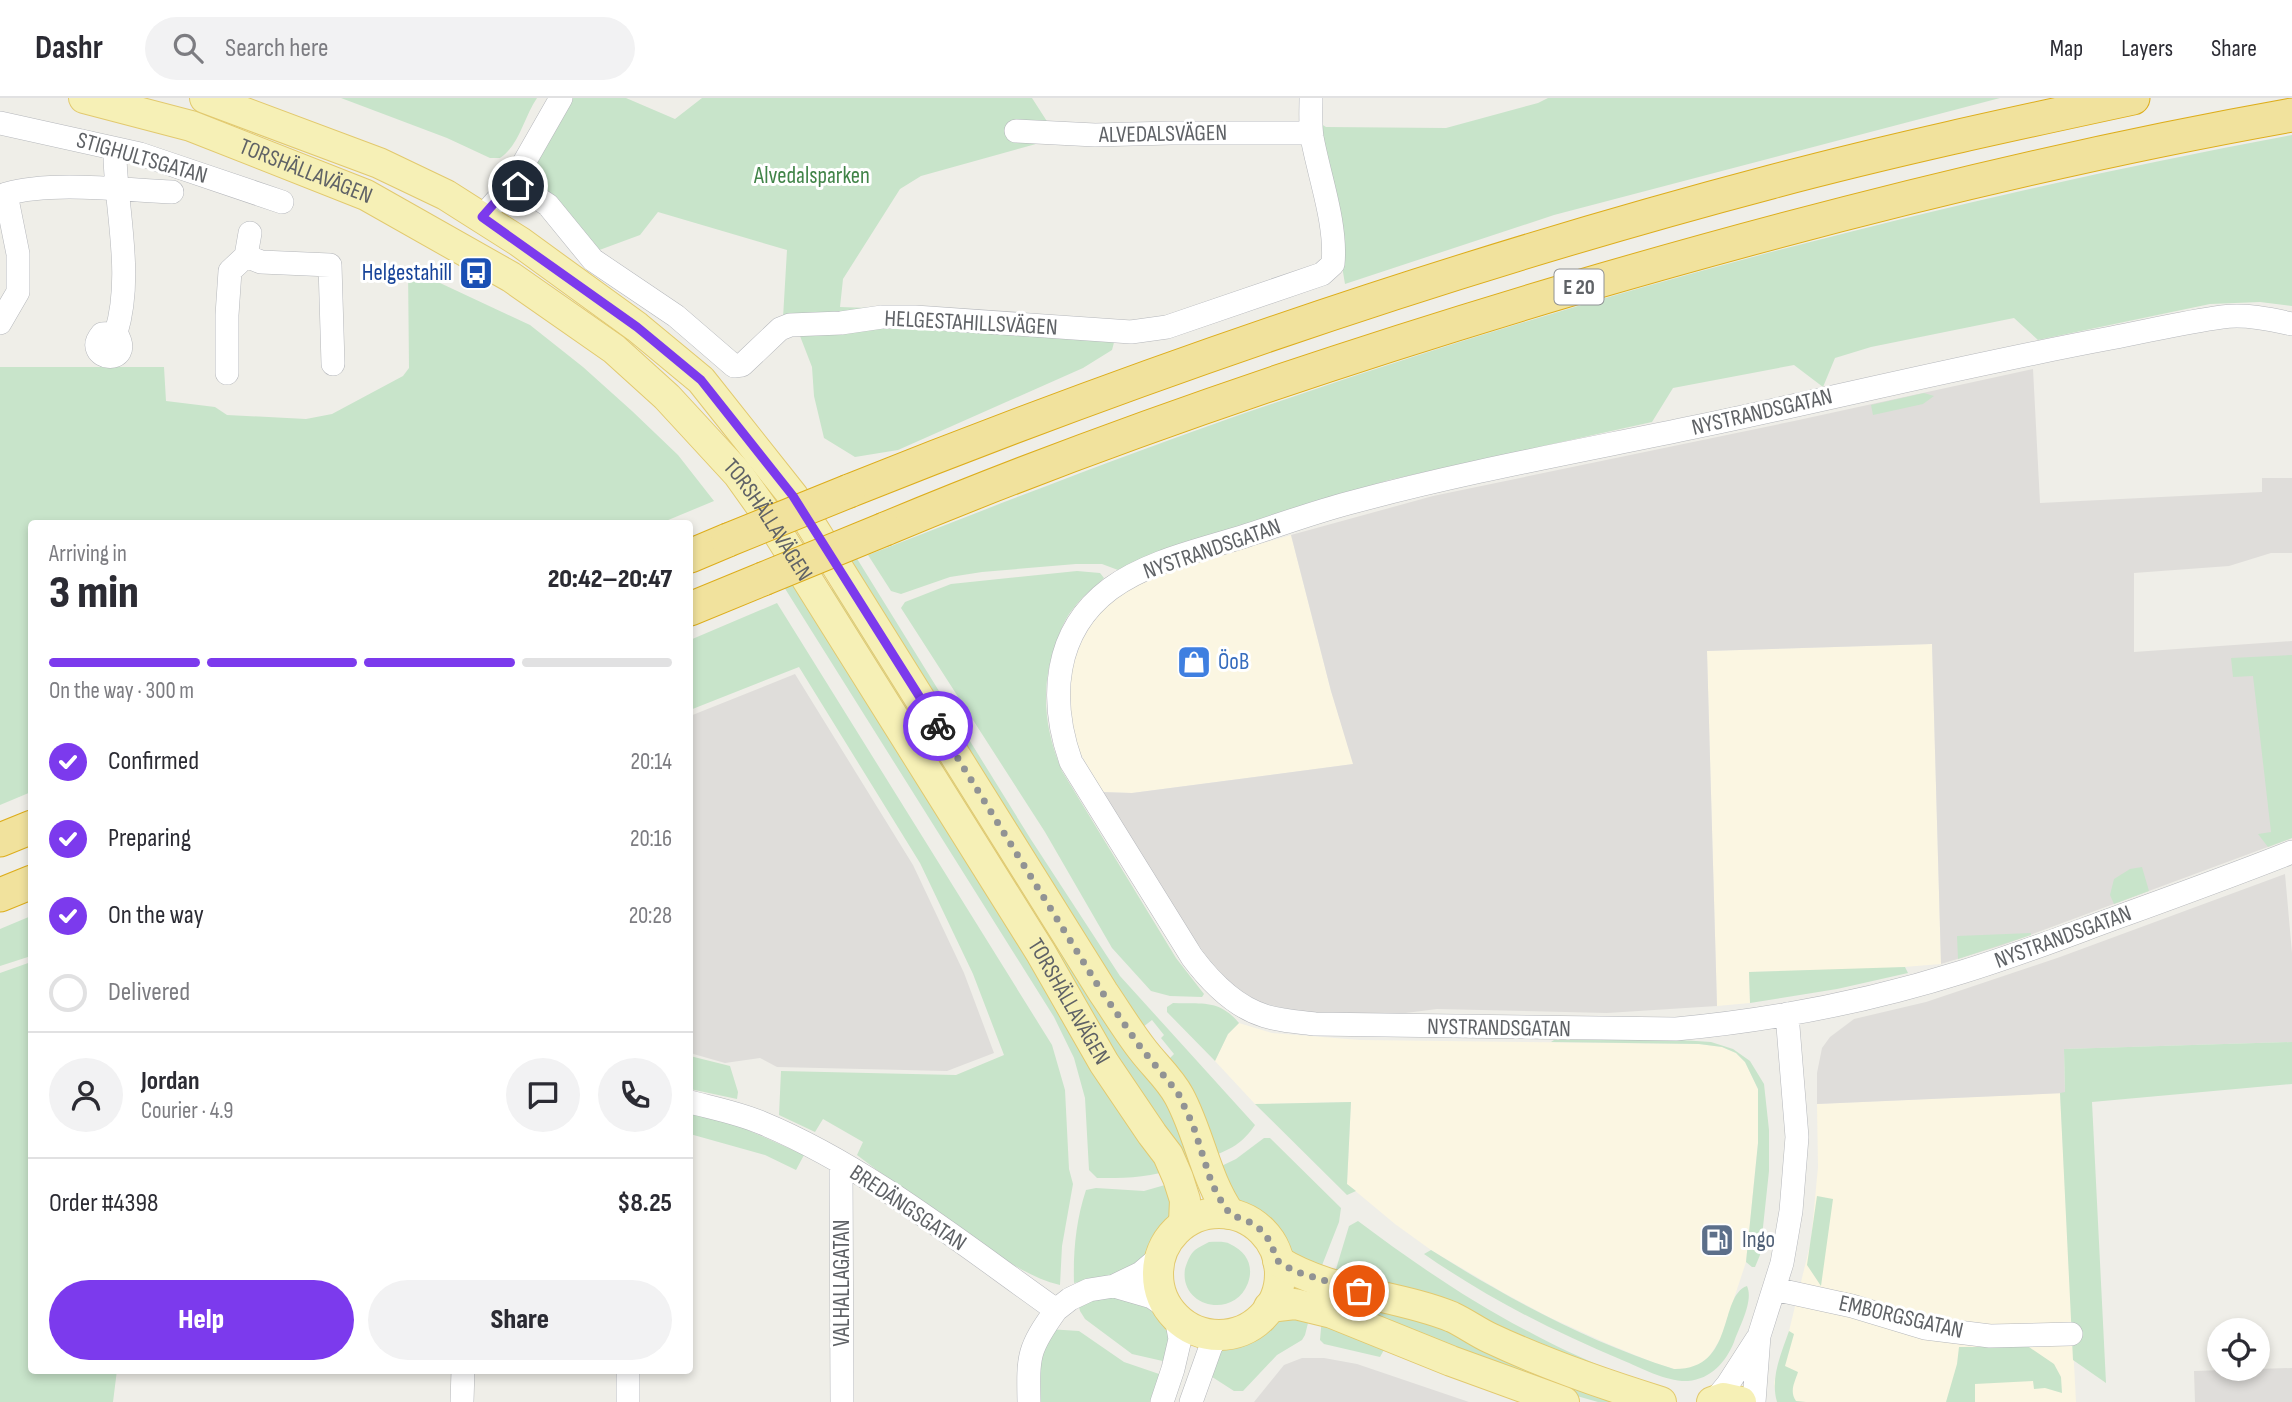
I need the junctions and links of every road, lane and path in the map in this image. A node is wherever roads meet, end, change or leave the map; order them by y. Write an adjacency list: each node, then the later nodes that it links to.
1 (84, 98): 16 (main road, TORSHÄLLAVÄGEN)
2 (205, 98): 15 (main road, TORSHÄLLAVÄGEN)
3 (1311, 98): 9 (street, HELGESTAHILLSVÄGEN)
4 (2133, 98): 22 (highway, E 20, bridge)
5 (552, 101): 11 (street)
6 (2292, 115): 23 (highway, E 20, bridge)
7 (0, 123): 14 (street, STIGHULTSGATAN)
8 (1016, 131): 9 (street, ALVEDALSVÄGEN)
9 (1311, 133): 11 (street, HELGESTAHILLSVÄGEN)
10 (115, 158): 12 (street)
11 (513, 182): 15 (street)
12 (116, 190): 13 (street); 17 (street); 19 (street)
13 (172, 192)
14 (282, 202)
15 (482, 217): 16 (main road); 32 (main road, TORSHÄLLAVÄGEN)
16 (465, 250): 33 (main road, TORSHÄLLAVÄGEN)
17 (0, 323)
18 (2292, 324): 29 (street, NYSTRANDSGATAN)
19 (116, 333)
20 (333, 364): 21 (street)
21 (228, 373)
22 (693, 555)
23 (693, 608)
24 (28, 829): 25 (highway)
25 (0, 840)
26 (2292, 852): 29 (street, NYSTRANDSGATAN)
27 (28, 883): 28 (highway)
28 (0, 895)
29 (1787, 1014): 37 (street)
30 (693, 1103): 31 (street, BREDÄNGSGATAN)
31 (841, 1164): 39 (street, BREDÄNGSGATAN); 49 (street, VALHALLAGATAN)
32 (1230, 1214): 33 (main road); 35 (main road)
33 (1184, 1223): 34 (main road)
34 (1161, 1256): 36 (street); 40 (main road)
35 (1278, 1261): 38 (main road); 54 (main road)
36 (1114, 1286): 39 (street); 40 (street)
37 (1774, 1289): 41 (street, EMBORGSGATAN); 43 (street)
38 (1269, 1307): 42 (main road); 53 (main road)
39 (1056, 1310): 50 (street)
40 (1172, 1312): 42 (main road); 51 (street)
41 (2071, 1334)
42 (1219, 1335): 52 (street)
43 (1759, 1336): 46 (street); 55 (street)
44 (463, 1374): 47 (street)
45 (628, 1374): 48 (street)
46 (1723, 1401)
47 (462, 1402)
48 (628, 1402)
49 (842, 1402)
50 (1029, 1402)
51 (1162, 1402)
52 (1191, 1402)
53 (1564, 1402)
54 (1661, 1402)
55 (1754, 1402)

